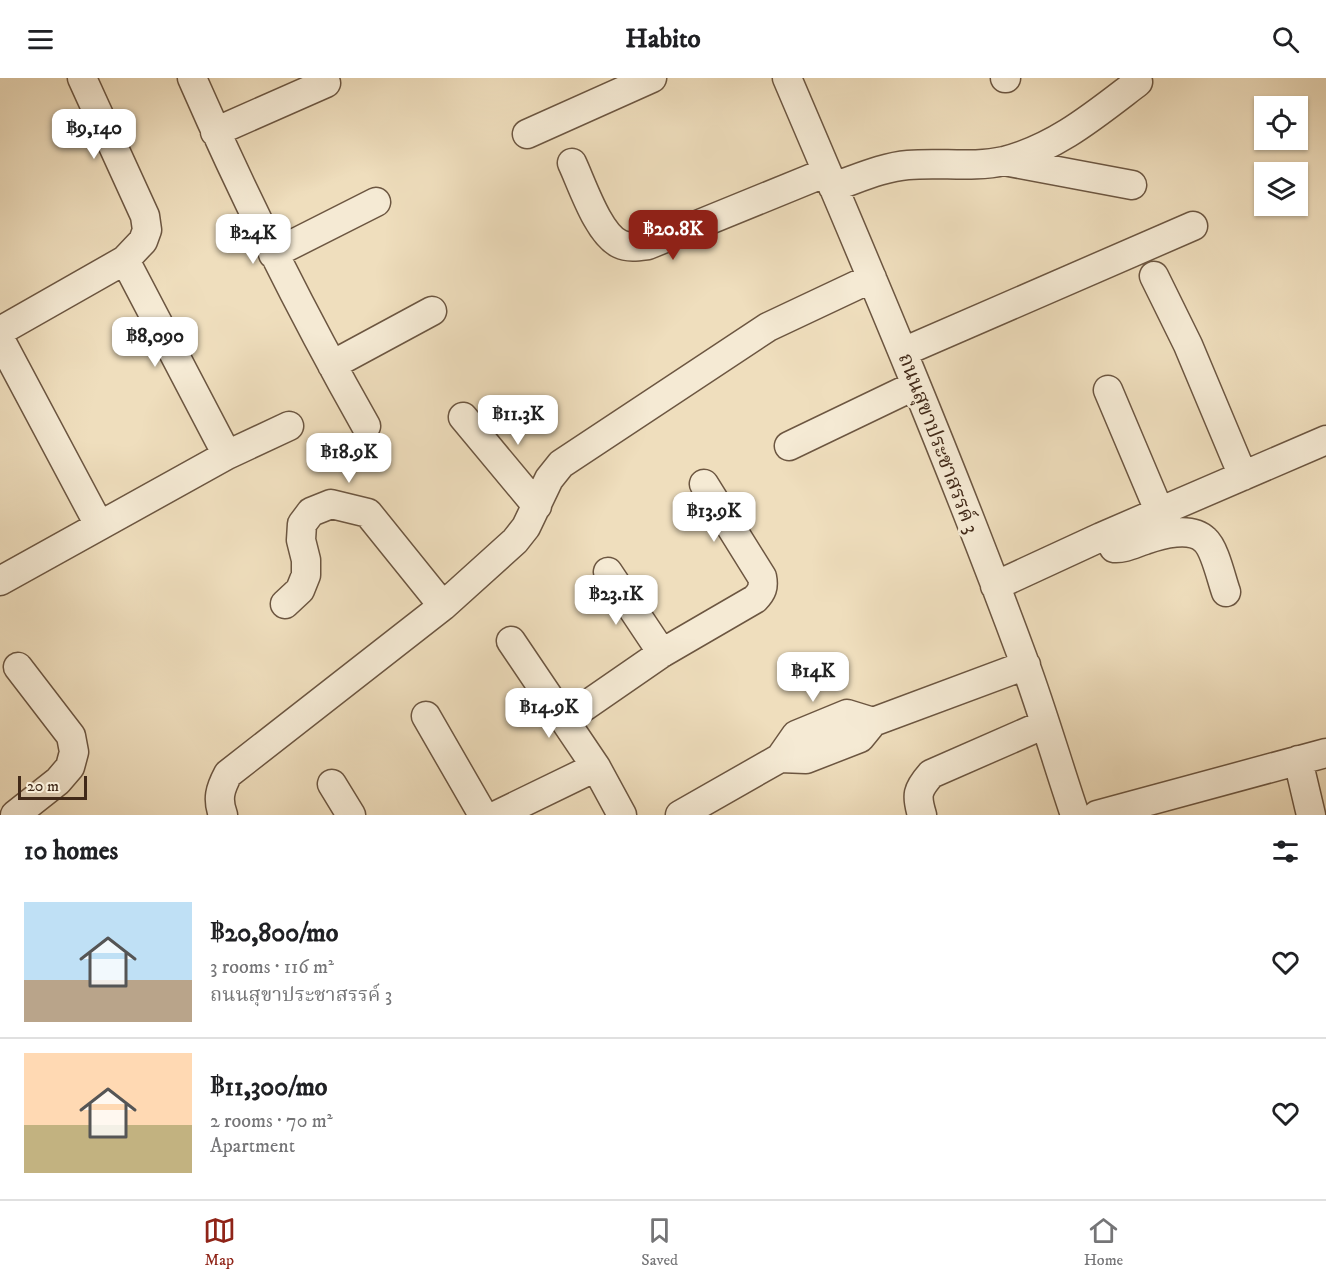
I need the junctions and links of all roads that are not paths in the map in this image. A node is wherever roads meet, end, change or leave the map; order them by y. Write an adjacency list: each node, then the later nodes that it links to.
1 (82, 78): 16 (street)
2 (192, 78): 7 (street)
3 (652, 78): 8 (street)
4 (787, 78): 11 (street, ถนนสุขาประชาสรรค์ 3)
5 (1138, 82): 9 (street)
6 (326, 83): 7 (street)
7 (216, 132): 15 (street)
8 (527, 134)
9 (1004, 161): 11 (street); 12 (street)
10 (572, 163): 11 (street)
11 (830, 179): 18 (street, ถนนสุขาประชาสรรค์ 3)
12 (1132, 184)
13 (376, 202): 15 (street)
14 (1193, 226): 22 (street)
15 (273, 254): 23 (street)
16 (125, 260): 20 (street); 31 (street)
17 (1154, 276): 32 (street)
18 (872, 278): 22 (street, ถนนสุขาประชาสรรค์ 3); 34 (street)
19 (432, 311): 23 (street)
20 (0, 331)
21 (0, 339): 36 (street)
22 (903, 352): 24 (street, ถนนสุขาประชาสรรค์ 3)
23 (332, 365): 28 (street)
24 (916, 385): 30 (street); 40 (street, ถนนสุขาประชาสรรค์ 3)
25 (1108, 390): 35 (street)
26 (463, 417): 34 (street)
27 (289, 426): 31 (street)
28 (366, 426)
29 (1326, 440): 32 (street)
30 (789, 446)
31 (227, 455): 36 (street)
32 (1243, 476): 35 (street)
33 (704, 484): 45 (street)
34 (537, 506): 43 (street)
35 (1160, 513): 37 (street)
36 (99, 525): 39 (street)
37 (1101, 537): 40 (street); 41 (street)
38 (608, 572): 45 (street)
39 (0, 581)
40 (995, 586): 46 (street, ถนนสุขาประชาสรรค์ 3)
41 (1226, 592)
42 (285, 604): 43 (street)
43 (443, 606): 57 (street)
44 (511, 641): 49 (street)
45 (663, 653): 49 (street)
46 (1026, 665): 50 (street, ถนนสุขาประชาสรรค์ 3); 62 (street)
47 (18, 667): 56 (street)
48 (426, 716): 59 (street)
49 (565, 720): 53 (street)
50 (1045, 724): 63 (street); 64 (street, ถนนสุขาประชาสรรค์ 3)
51 (1326, 753): 52 (street)
52 (1298, 760): 55 (street); 66 (street)
53 (596, 767): 60 (street); 61 (street)
54 (332, 784): 58 (street)
55 (1171, 805): 65 (street)
56 (15, 815)
57 (223, 815)
58 (351, 815)
59 (483, 815)
60 (497, 815)
61 (622, 815)
62 (680, 815)
63 (922, 815)
64 (1075, 815)
65 (1096, 815)
66 (1311, 815)

